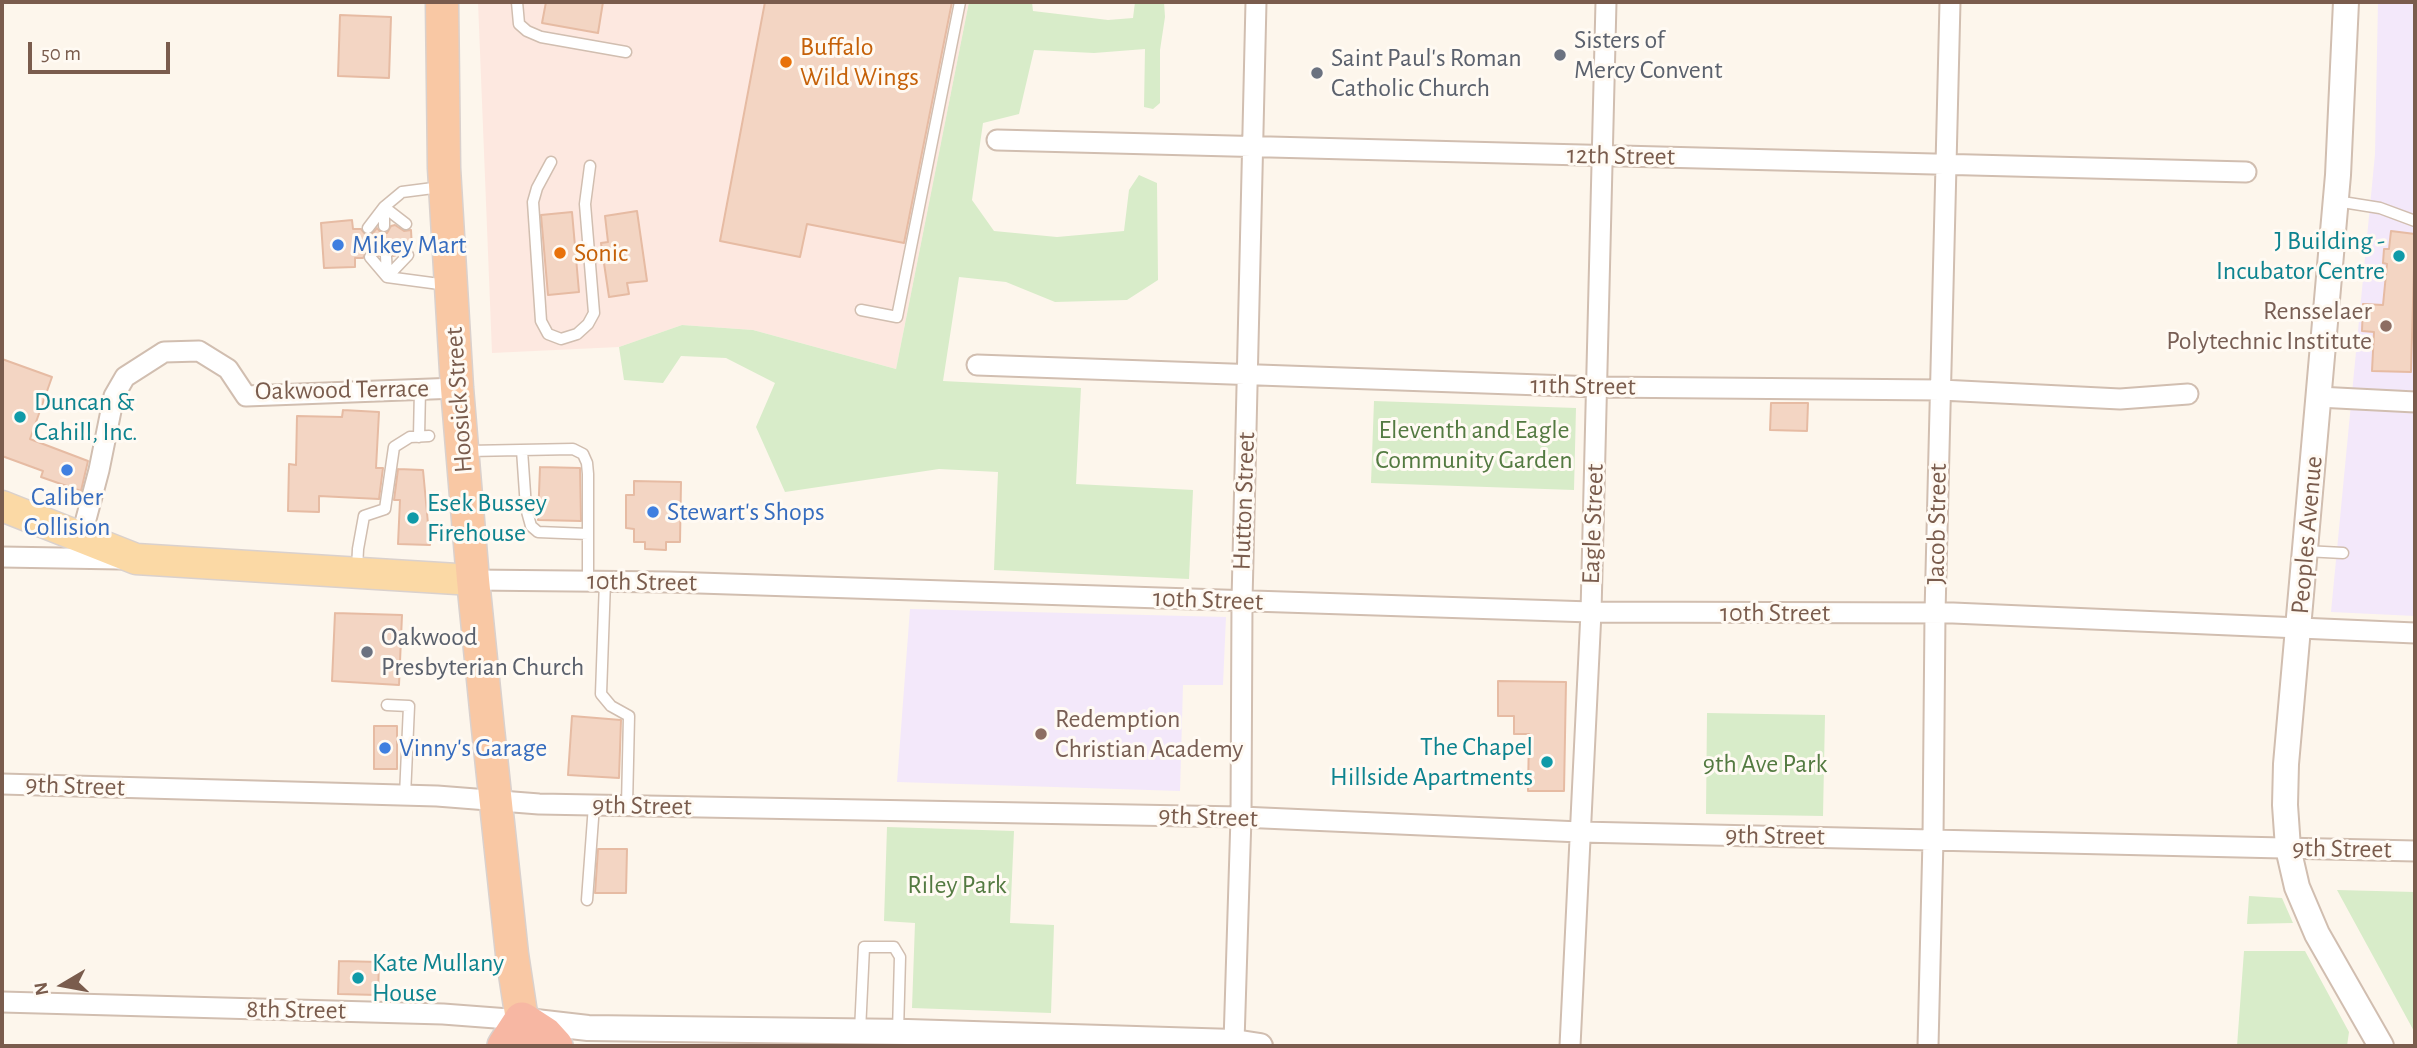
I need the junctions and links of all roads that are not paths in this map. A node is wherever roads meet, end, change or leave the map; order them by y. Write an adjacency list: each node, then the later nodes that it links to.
1 (442, 2): 16 (highway, Hoosick Street)
2 (517, 2): 8 (lane)
3 (960, 2): 28 (lane)
4 (1256, 2): 10 (street, Hutton Street)
5 (1606, 2): 11 (street, Eagle Street)
6 (1950, 2): 13 (street, Jacob Street)
7 (2346, 2): 17 (street, Peoples Avenue)
8 (626, 52)
9 (997, 140): 10 (street, 12th Street)
10 (1252, 146): 11 (street, 12th Street); 30 (street, Hutton Street)
11 (1603, 155): 13 (street, 12th Street); 31 (street, Eagle Street)
12 (551, 162): 14 (lane)
13 (1946, 164): 15 (street, 12th Street); 34 (street, Jacob Street)
14 (590, 166)
15 (2246, 172)
16 (445, 187): 18 (lane); 27 (highway, Hoosick Street)
17 (2336, 201): 19 (lane); 36 (street, Peoples Avenue)
18 (384, 207): 20 (lane); 21 (lane); 22 (lane)
19 (2415, 221)
20 (407, 224)
21 (384, 226)
22 (368, 228)
23 (408, 255): 26 (lane)
24 (386, 256): 26 (lane)
25 (370, 257): 26 (lane)
26 (387, 278): 27 (lane)
27 (451, 285): 32 (highway, Hoosick Street)
28 (861, 310)
29 (978, 365): 30 (street, 11th Street)
30 (1248, 374): 31 (street, 11th Street); 50 (street, Hutton Street)
31 (1597, 387): 34 (street, 11th Street); 51 (street, Eagle Street)
32 (457, 388): 33 (street, Oakwood Terrace); 39 (highway, Hoosick Street)
33 (420, 389): 42 (street, Oakwood Terrace); 47 (lane)
34 (1941, 390): 35 (street, 11th Street); 52 (street, Jacob Street)
35 (2188, 394)
36 (2318, 397): 37 (street); 43 (street, Peoples Avenue)
37 (2415, 402)
38 (522, 450): 39 (lane); 41 (lane); 41 (lane)
39 (463, 452): 48 (highway, Hoosick Street)
40 (2, 506): 42 (main road)
41 (588, 534): 49 (lane)
42 (81, 538): 46 (main road)
43 (2305, 551): 44 (lane); 53 (street, Peoples Avenue)
44 (2343, 553)
45 (2, 557): 46 (street, 10th Street)
46 (136, 559): 47 (main road, 10th Street)
47 (357, 573): 48 (main road, 10th Street)
48 (473, 580): 49 (street, 10th Street); 58 (highway, Hoosick Street)
49 (596, 581): 50 (street, 10th Street); 60 (lane)
50 (1242, 601): 51 (street, 10th Street); 61 (street, Hutton Street)
51 (1591, 612): 52 (street, 10th Street); 62 (street, Eagle Street)
52 (1935, 613): 53 (street, 10th Street); 63 (street, Jacob Street)
53 (2299, 627): 54 (street, 10th Street); 64 (street, Peoples Avenue)
54 (2415, 633)
55 (387, 705): 57 (lane)
56 (2, 783): 57 (street, 9th Street)
57 (405, 796): 58 (street, 9th Street)
58 (496, 801): 59 (street, 9th Street); 70 (highway, Hoosick Street)
59 (594, 805): 60 (street, 9th Street); 66 (lane)
60 (626, 806): 61 (street, 9th Street)
61 (1241, 817): 62 (street, 9th Street); 71 (street, Hutton Street)
62 (1580, 832): 63 (street, 9th Street); 74 (street, Eagle Street)
63 (1933, 839): 64 (street, 9th Street); 75 (street, Jacob Street)
64 (2288, 848): 65 (street, 9th Street); 76 (street, Peoples Avenue)
65 (2415, 851)
66 (587, 900)
67 (2, 1002): 70 (street, 8th Street)
68 (860, 1032): 69 (street, 8th Street); 69 (lane); 70 (street, 8th Street)
69 (898, 1032): 71 (street, 8th Street)
70 (517, 1038): 72 (highway)
71 (1234, 1042): 73 (street, 8th Street)
72 (555, 1046)
73 (1260, 1046)
74 (1570, 1046)
75 (1928, 1046)
76 (2381, 1046)

